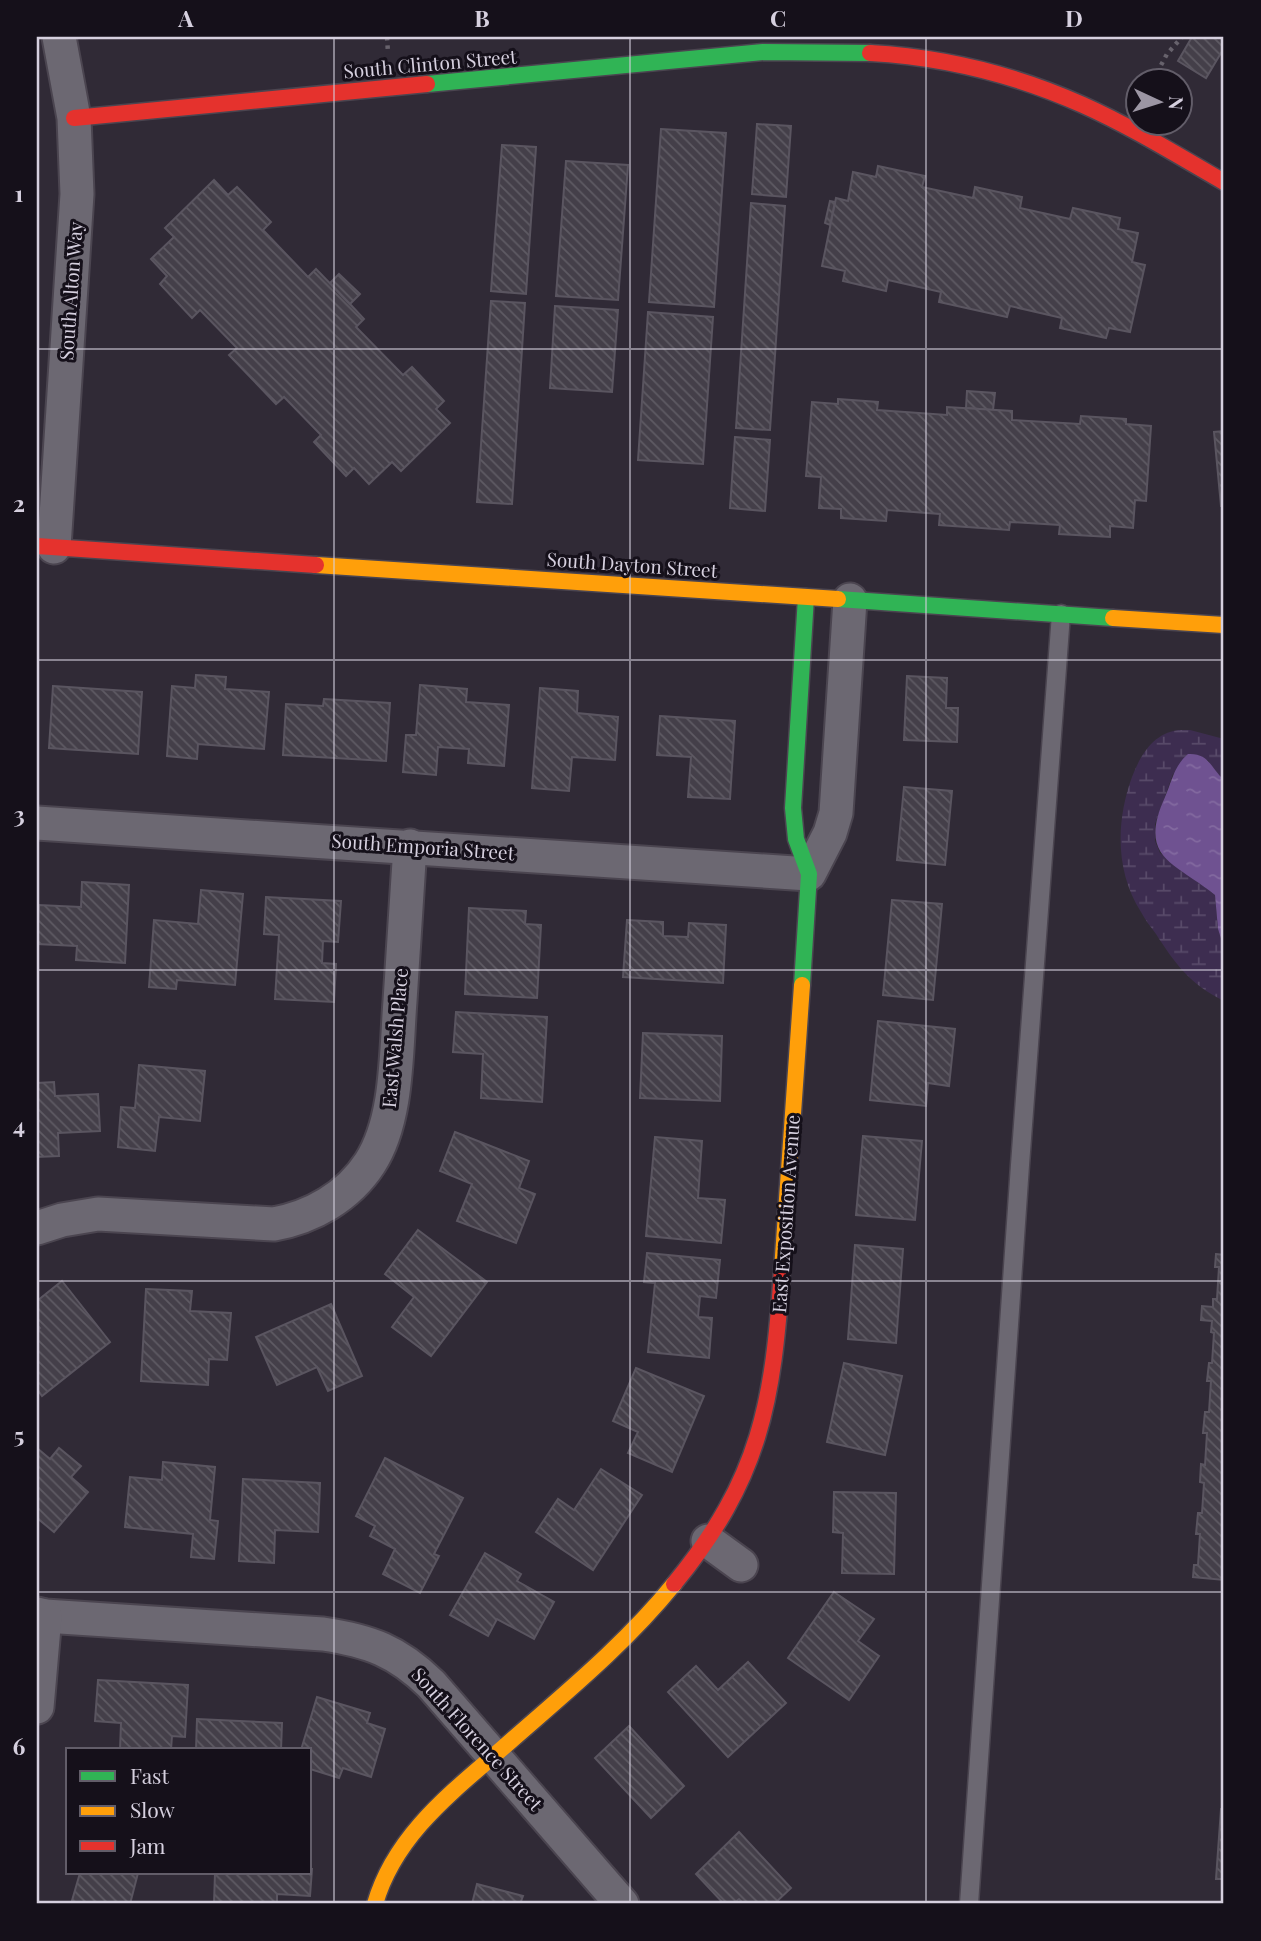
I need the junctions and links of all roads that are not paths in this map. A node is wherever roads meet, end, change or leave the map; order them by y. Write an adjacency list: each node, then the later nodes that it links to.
1 (59, 37): 2 (street, South Alton Way)
2 (74, 118): 3 (street, South Clinton Street); 4 (street, South Alton Way)
3 (1224, 183)
4 (45, 547): 5 (street, South Dayton Street)
5 (806, 597): 6 (street, South Dayton Street); 11 (street, East Exposition Avenue)
6 (850, 600): 7 (street, South Dayton Street); 11 (street, East Exposition Avenue)
7 (1061, 614): 8 (street, South Dayton Street); 20 (lane)
8 (1224, 625)
9 (37, 823): 10 (street, South Emporia Street)
10 (410, 846): 11 (street, South Emporia Street); 12 (street, East Walsh Place)
11 (809, 874): 13 (street, East Exposition Avenue)
12 (37, 1228)
13 (708, 1541): 14 (street); 17 (street, East Exposition Avenue)
14 (741, 1564)
15 (41, 1615): 16 (street); 17 (street, South Florence Street)
16 (37, 1707)
17 (495, 1756): 18 (street, East Exposition Avenue); 19 (street, South Florence Street)
18 (375, 1904)
19 (622, 1904)
20 (969, 1904)

